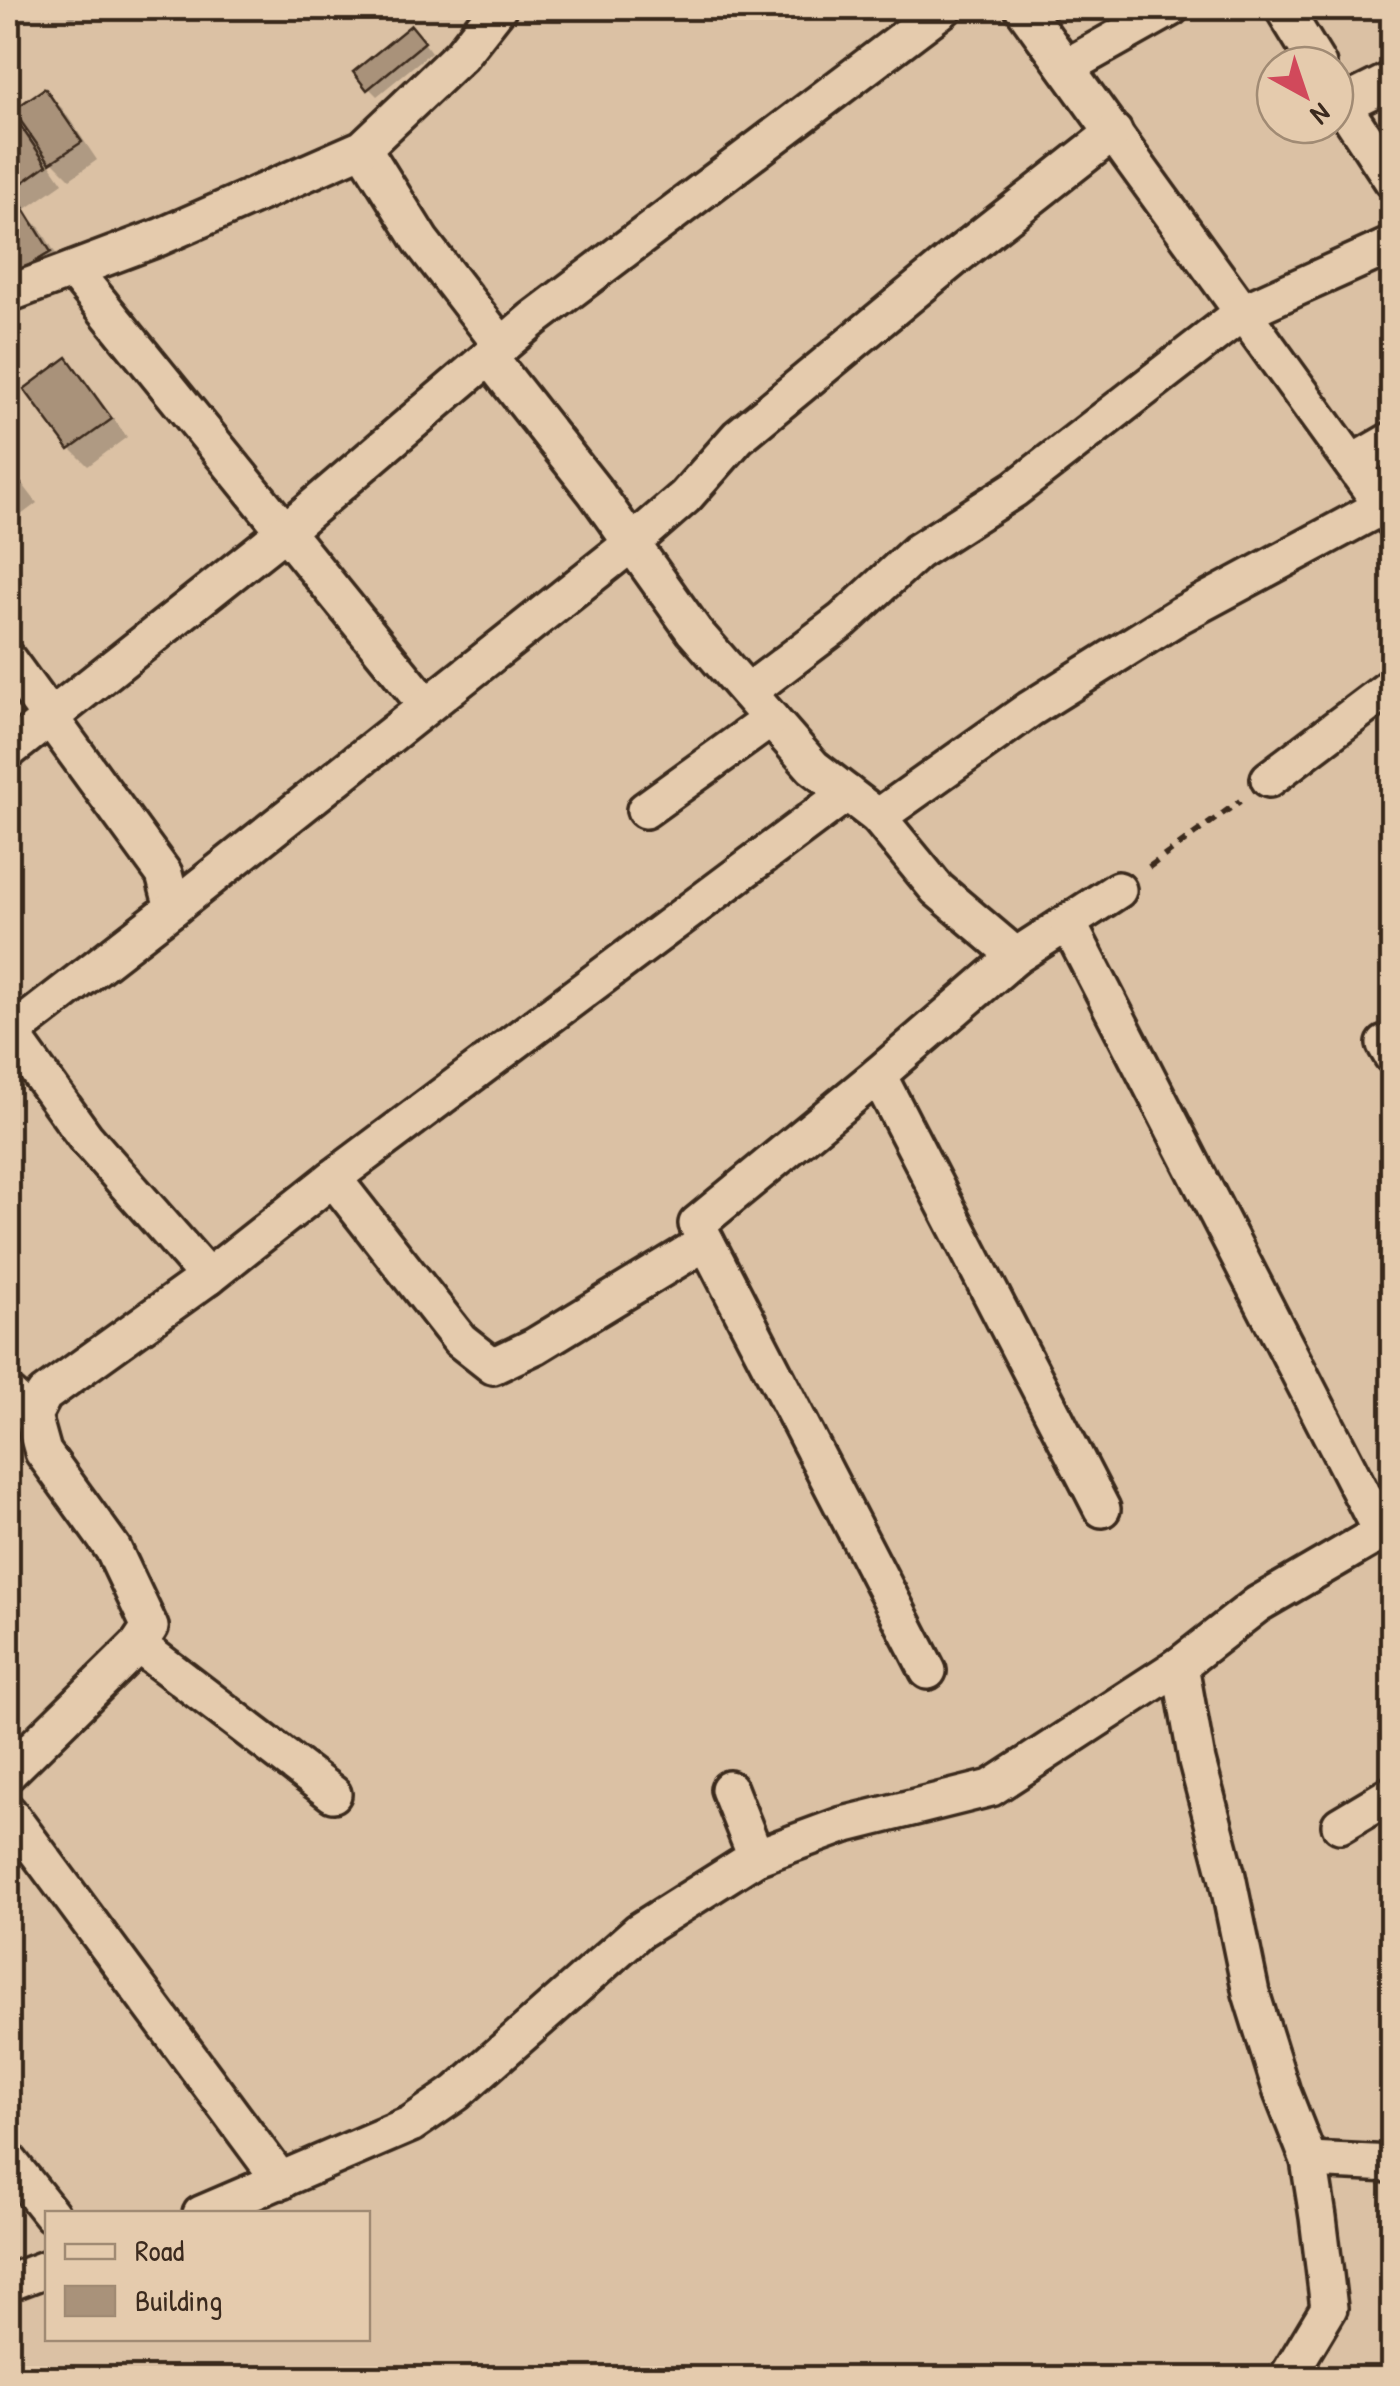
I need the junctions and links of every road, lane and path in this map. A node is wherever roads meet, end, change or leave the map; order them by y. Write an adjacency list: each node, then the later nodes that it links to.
1 (498, 8): 12 (street)
2 (944, 8): 18 (street)
3 (1022, 8): 7 (street)
4 (1171, 8): 7 (street)
5 (1283, 8): 6 (street)
6 (1306, 45)
7 (1066, 67): 11 (street)
8 (1392, 80): 9 (street)
9 (1355, 93)
10 (1355, 123): 13 (street)
11 (1114, 132): 17 (street); 23 (street)
12 (363, 148): 15 (street); 18 (street)
13 (1392, 180)
14 (1392, 245): 17 (street)
15 (73, 270): 16 (street); 22 (street)
16 (8, 294)
17 (1243, 312): 20 (street); 26 (street)
18 (496, 352): 22 (street); 23 (street)
19 (1392, 440): 20 (street)
20 (1352, 462): 21 (street)
21 (1388, 512): 34 (street)
22 (284, 532): 27 (street); 28 (street)
23 (632, 543): 26 (street); 27 (street)
24 (8, 660): 28 (street)
25 (1392, 686): 31 (street)
26 (748, 692): 29 (street)
27 (426, 706): 36 (street)
28 (50, 718): 30 (street); 36 (street)
29 (771, 719): 32 (street); 33 (street)
30 (8, 752)
31 (1269, 780): 35 (path)
32 (848, 793): 34 (street); 41 (street)
33 (645, 810)
34 (878, 817): 38 (street)
35 (1118, 890): 37 (street)
36 (174, 908): 39 (street)
37 (1068, 923): 38 (street); 46 (street)
38 (1016, 956): 40 (street)
39 (9, 1035): 43 (street)
40 (878, 1075): 42 (street); 45 (street)
41 (333, 1178): 42 (street); 43 (street)
42 (706, 1242): 49 (street)
43 (208, 1277): 44 (street)
44 (15, 1403): 47 (street)
45 (1102, 1508)
46 (1387, 1529): 48 (street)
47 (138, 1645): 50 (street); 52 (street)
48 (1180, 1665): 56 (street); 58 (street)
49 (928, 1671)
50 (8, 1773)
51 (729, 1789): 56 (street)
52 (333, 1794)
53 (1392, 1794): 55 (street)
54 (8, 1812): 60 (street)
55 (1340, 1825)
56 (756, 1857): 60 (street)
57 (8, 2160): 61 (street)
58 (1309, 2160): 59 (street); 65 (street)
59 (1392, 2164)
60 (281, 2181): 62 (street)
61 (49, 2211)
62 (208, 2211)
63 (45, 2269): 64 (street)
64 (8, 2283)
65 (1287, 2378)

